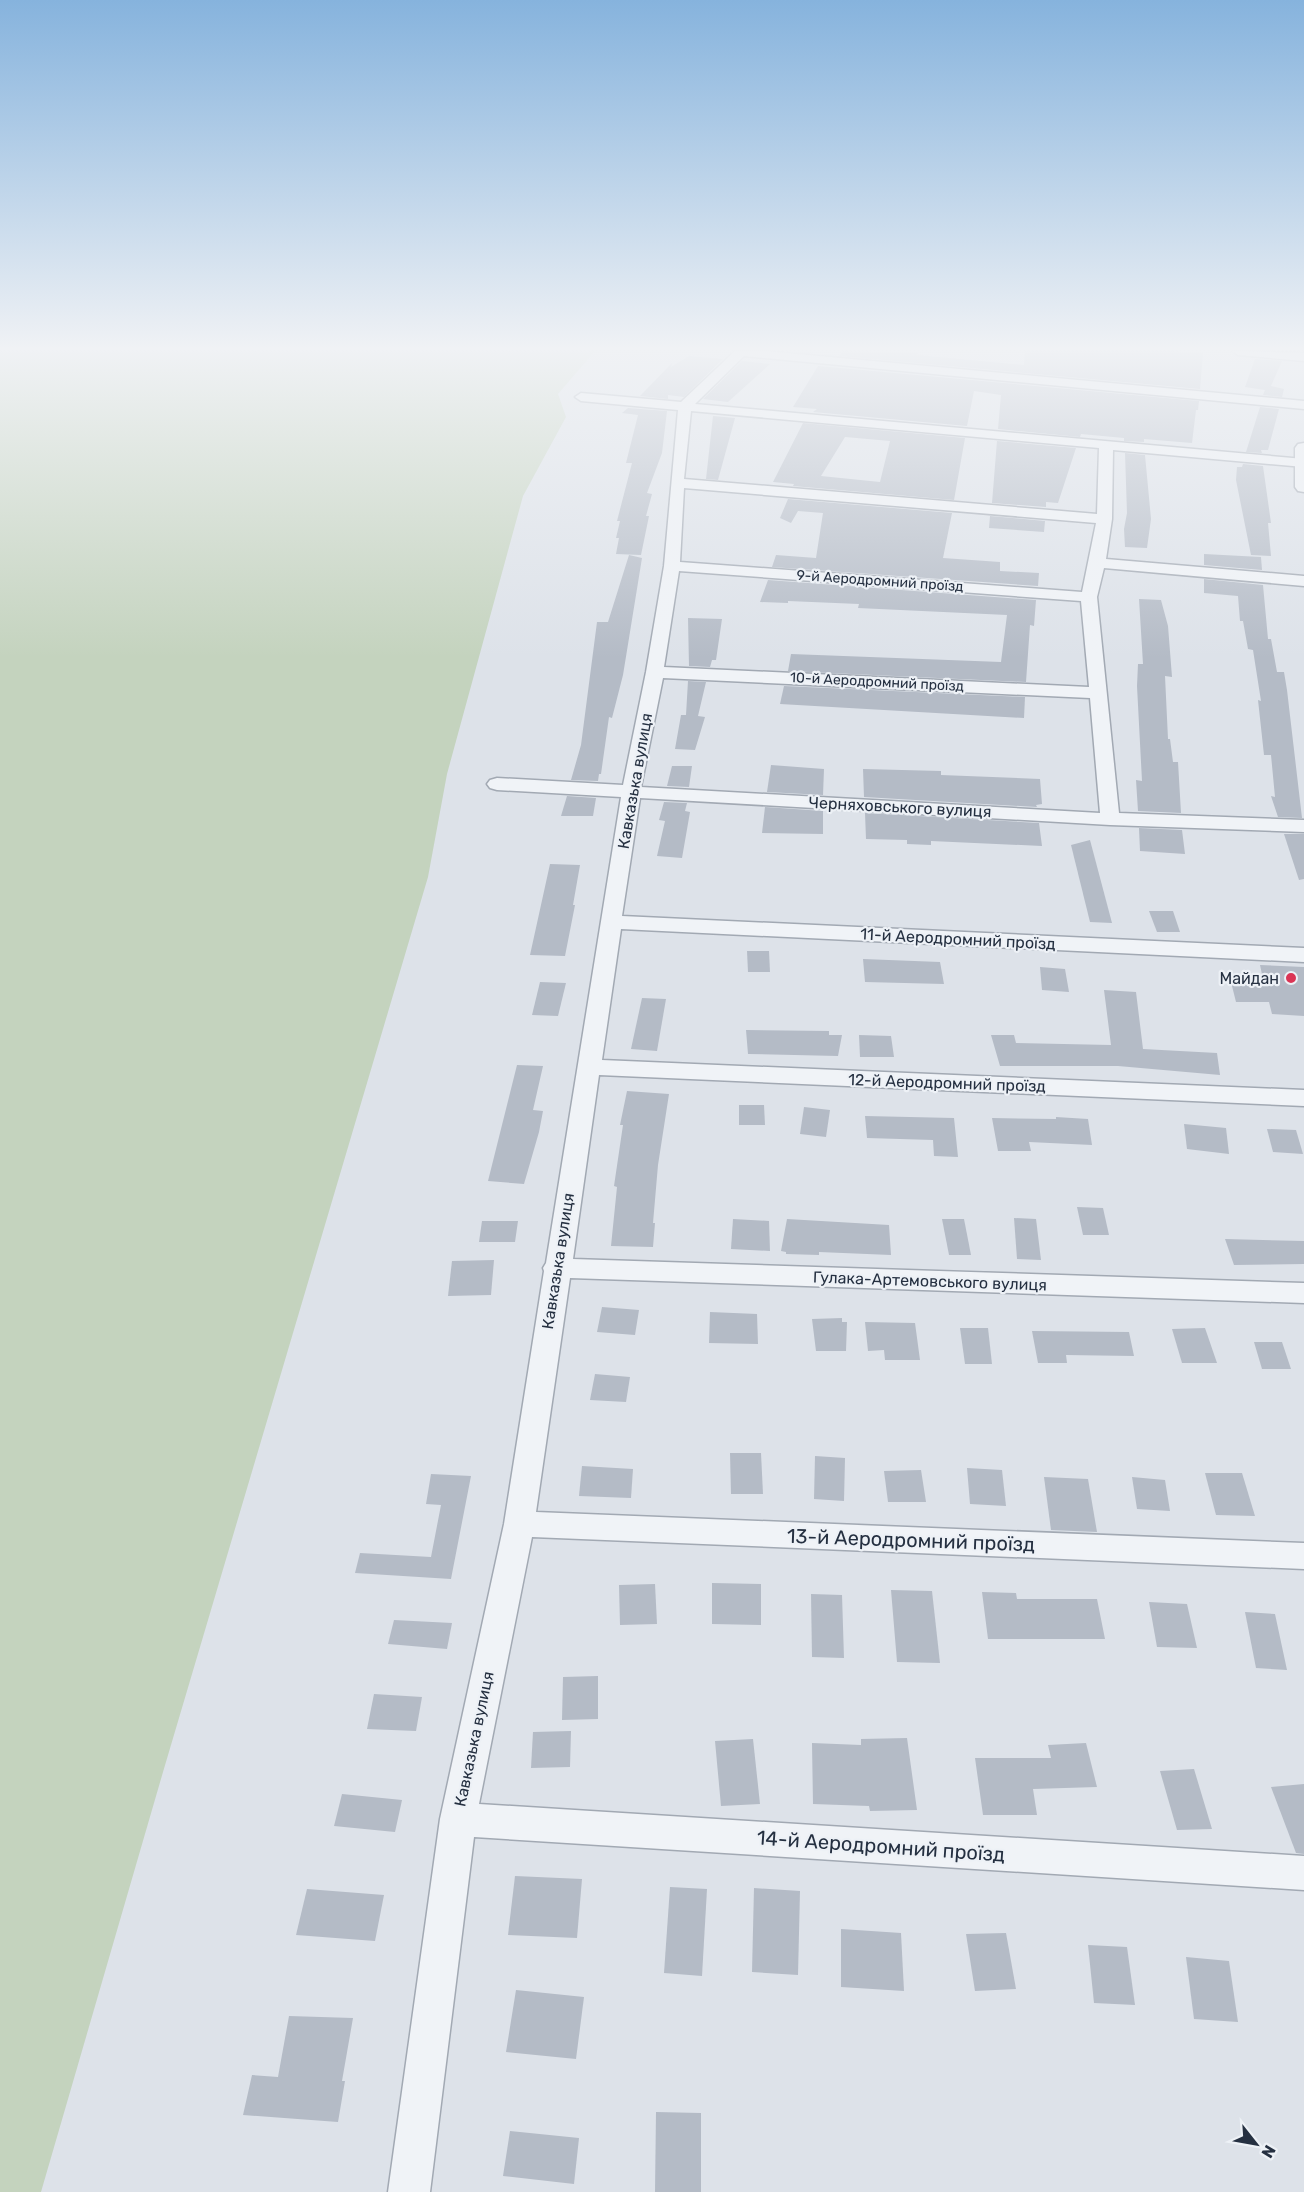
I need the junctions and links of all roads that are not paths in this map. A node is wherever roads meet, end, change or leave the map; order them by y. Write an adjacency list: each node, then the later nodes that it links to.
1 (680, 453): 5 (street, Кавказька вулиця)
2 (1106, 453): 7 (street)
3 (1237, 453): 4 (street)
4 (1303, 458): 6 (street)
5 (677, 483): 7 (street); 9 (street, Кавказька вулиця)
6 (1304, 487)
7 (1106, 519): 8 (street)
8 (1099, 563): 10 (street); 11 (street)
9 (672, 566): 11 (street, 9-й Аеродромний проїзд); 12 (street, Кавказька вулиця)
10 (1304, 581)
11 (1089, 597): 13 (street)
12 (655, 672): 13 (street, 10-й Аеродромний проїзд); 15 (street, Кавказька вулиця)
13 (1098, 693): 16 (street)
14 (497, 784): 15 (street, Черняховського вулиця)
15 (631, 791): 16 (street, Черняховського вулиця); 18 (street, Кавказька вулиця)
16 (1110, 819): 17 (street, Черняховського вулиця)
17 (1304, 826)
18 (611, 922): 19 (street, 11-й Аеродромний проїзд); 20 (street, Кавказька вулиця)
19 (1304, 955)
20 (590, 1067): 21 (street, 12-й Аеродромний проїзд); 22 (street, Кавказька вулиця)
21 (1304, 1098)
22 (556, 1268): 23 (street, Гулака-Артемовського вулиця); 24 (street, Кавказька вулиця)
23 (1304, 1293)
24 (519, 1524): 25 (street, 13-й Аеродромний проїзд); 26 (street, Кавказька вулиця)
25 (1304, 1557)
26 (458, 1819): 27 (street, 14-й Аеродромний проїзд); 28 (street, Кавказька вулиця)
27 (1304, 1873)
28 (409, 2192)

